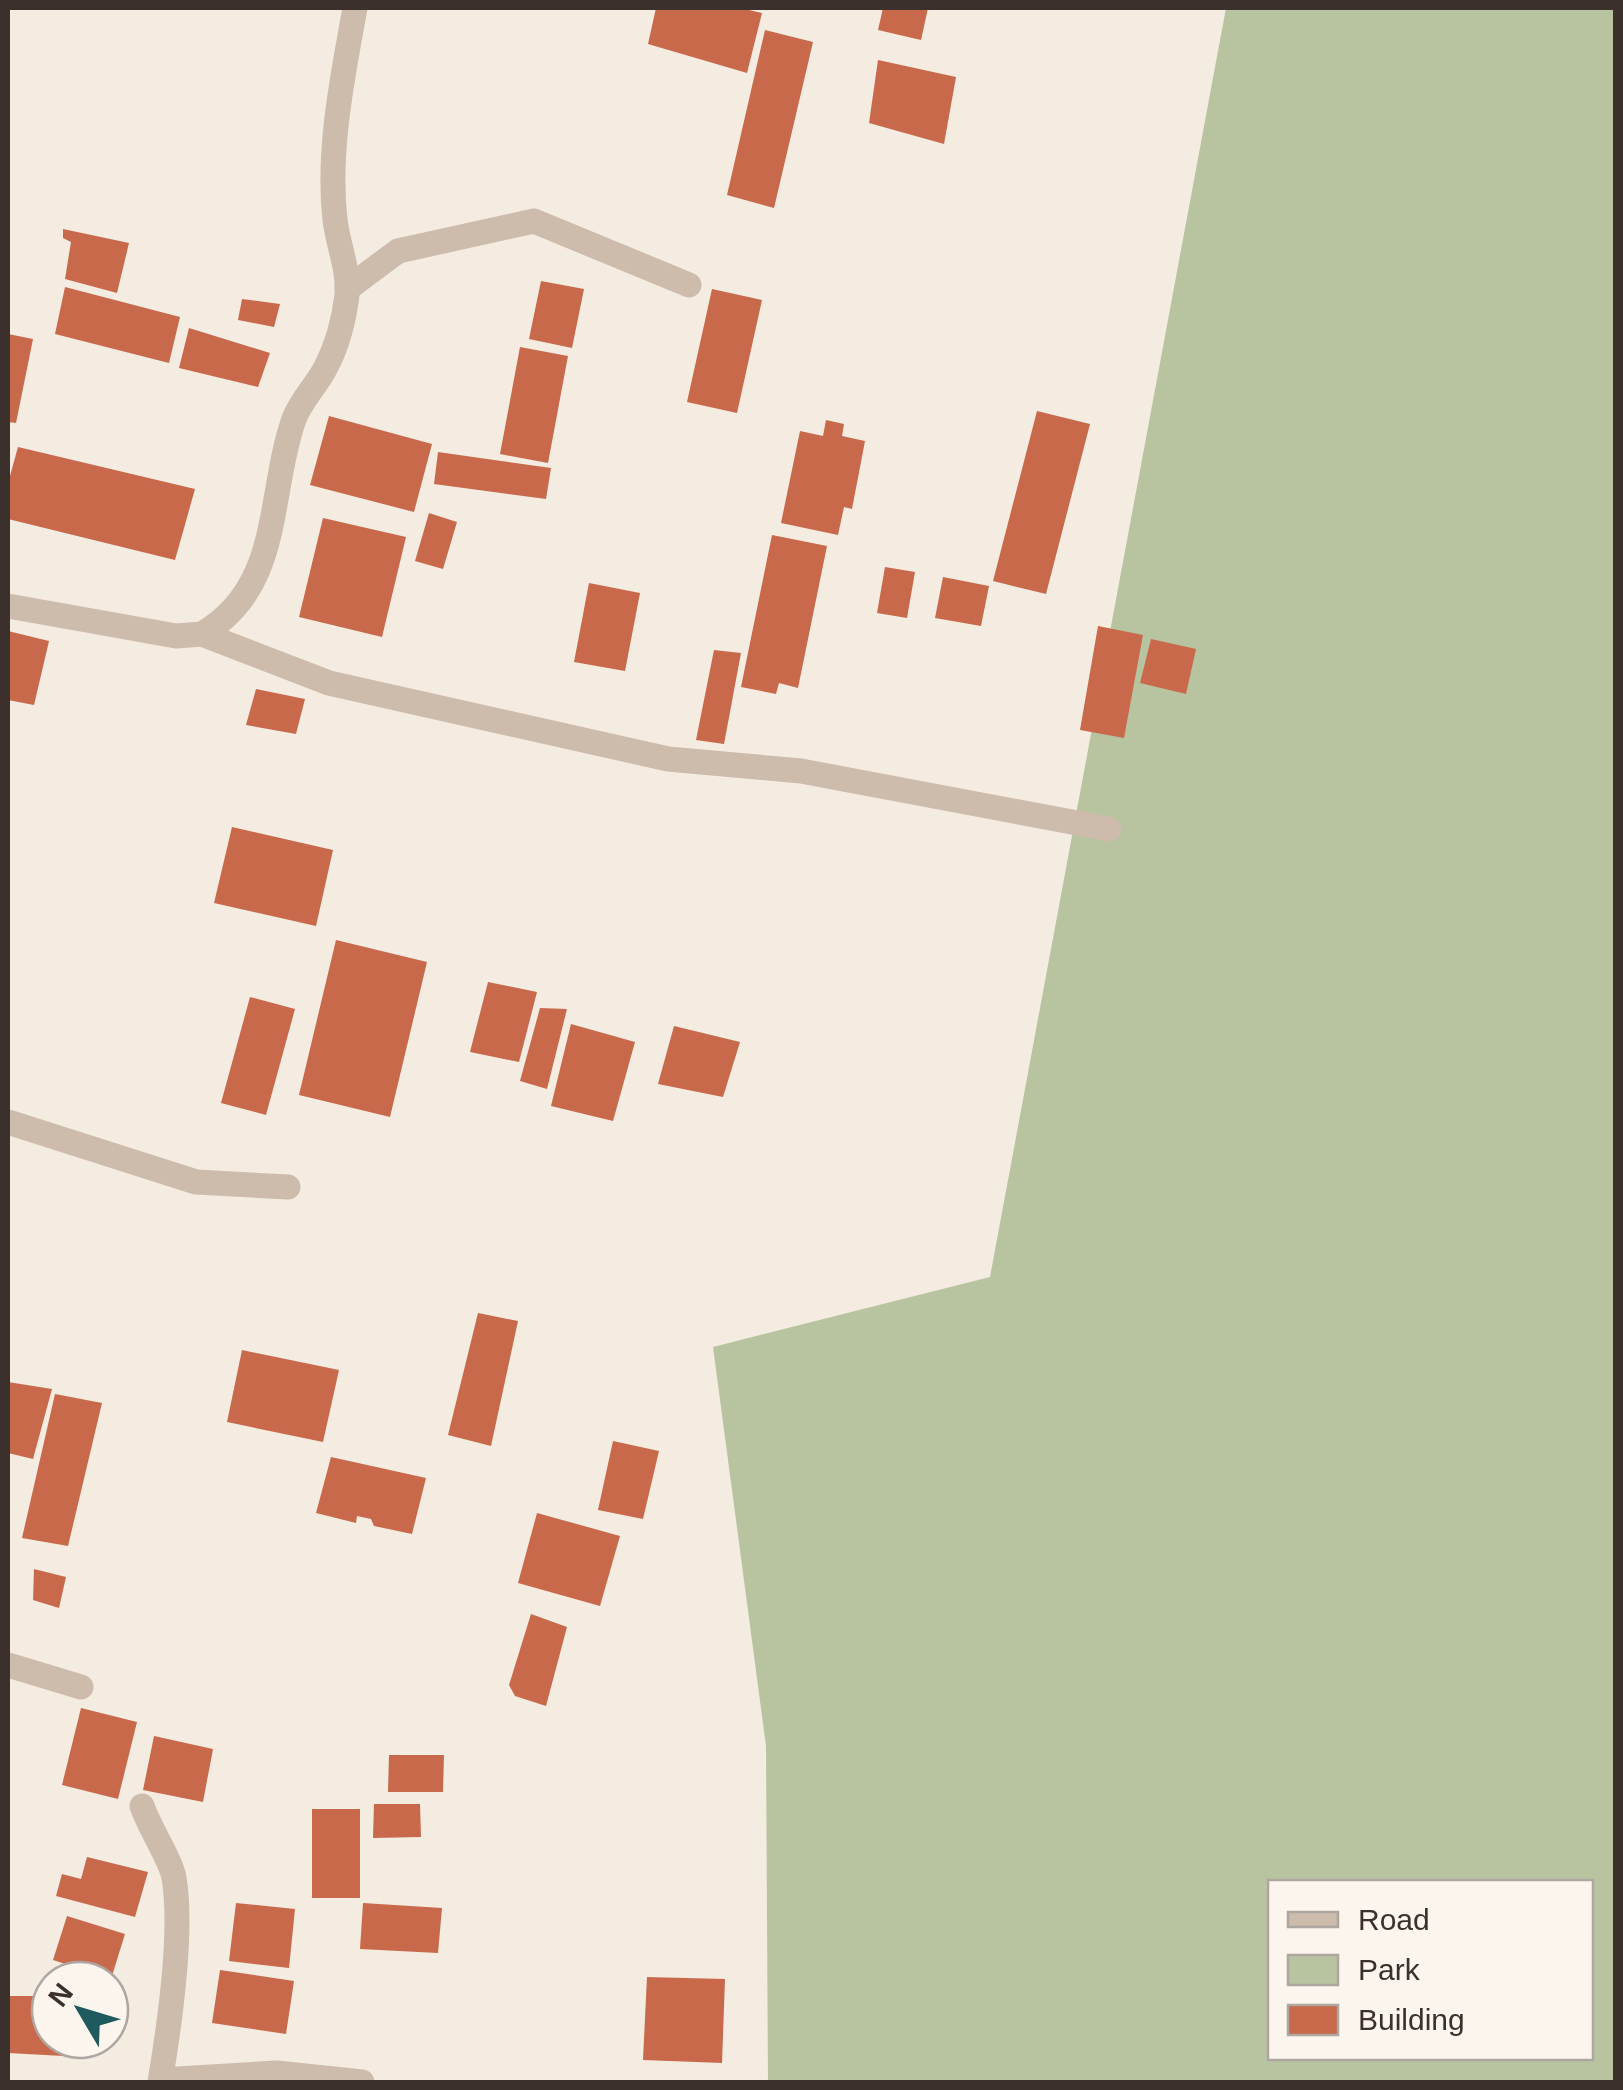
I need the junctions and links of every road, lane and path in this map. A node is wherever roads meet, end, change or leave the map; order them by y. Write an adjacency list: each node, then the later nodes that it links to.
1 (355, 8): 3 (street)
2 (689, 286): 3 (street)
3 (348, 289): 5 (street)
4 (8, 606): 5 (street)
5 (202, 634): 6 (street)
6 (1109, 829)
7 (8, 1122): 8 (street)
8 (288, 1187)
9 (8, 1665): 10 (street)
10 (81, 1687)
11 (142, 1806): 12 (street)
12 (161, 2081): 13 (street)
13 (362, 2082)

